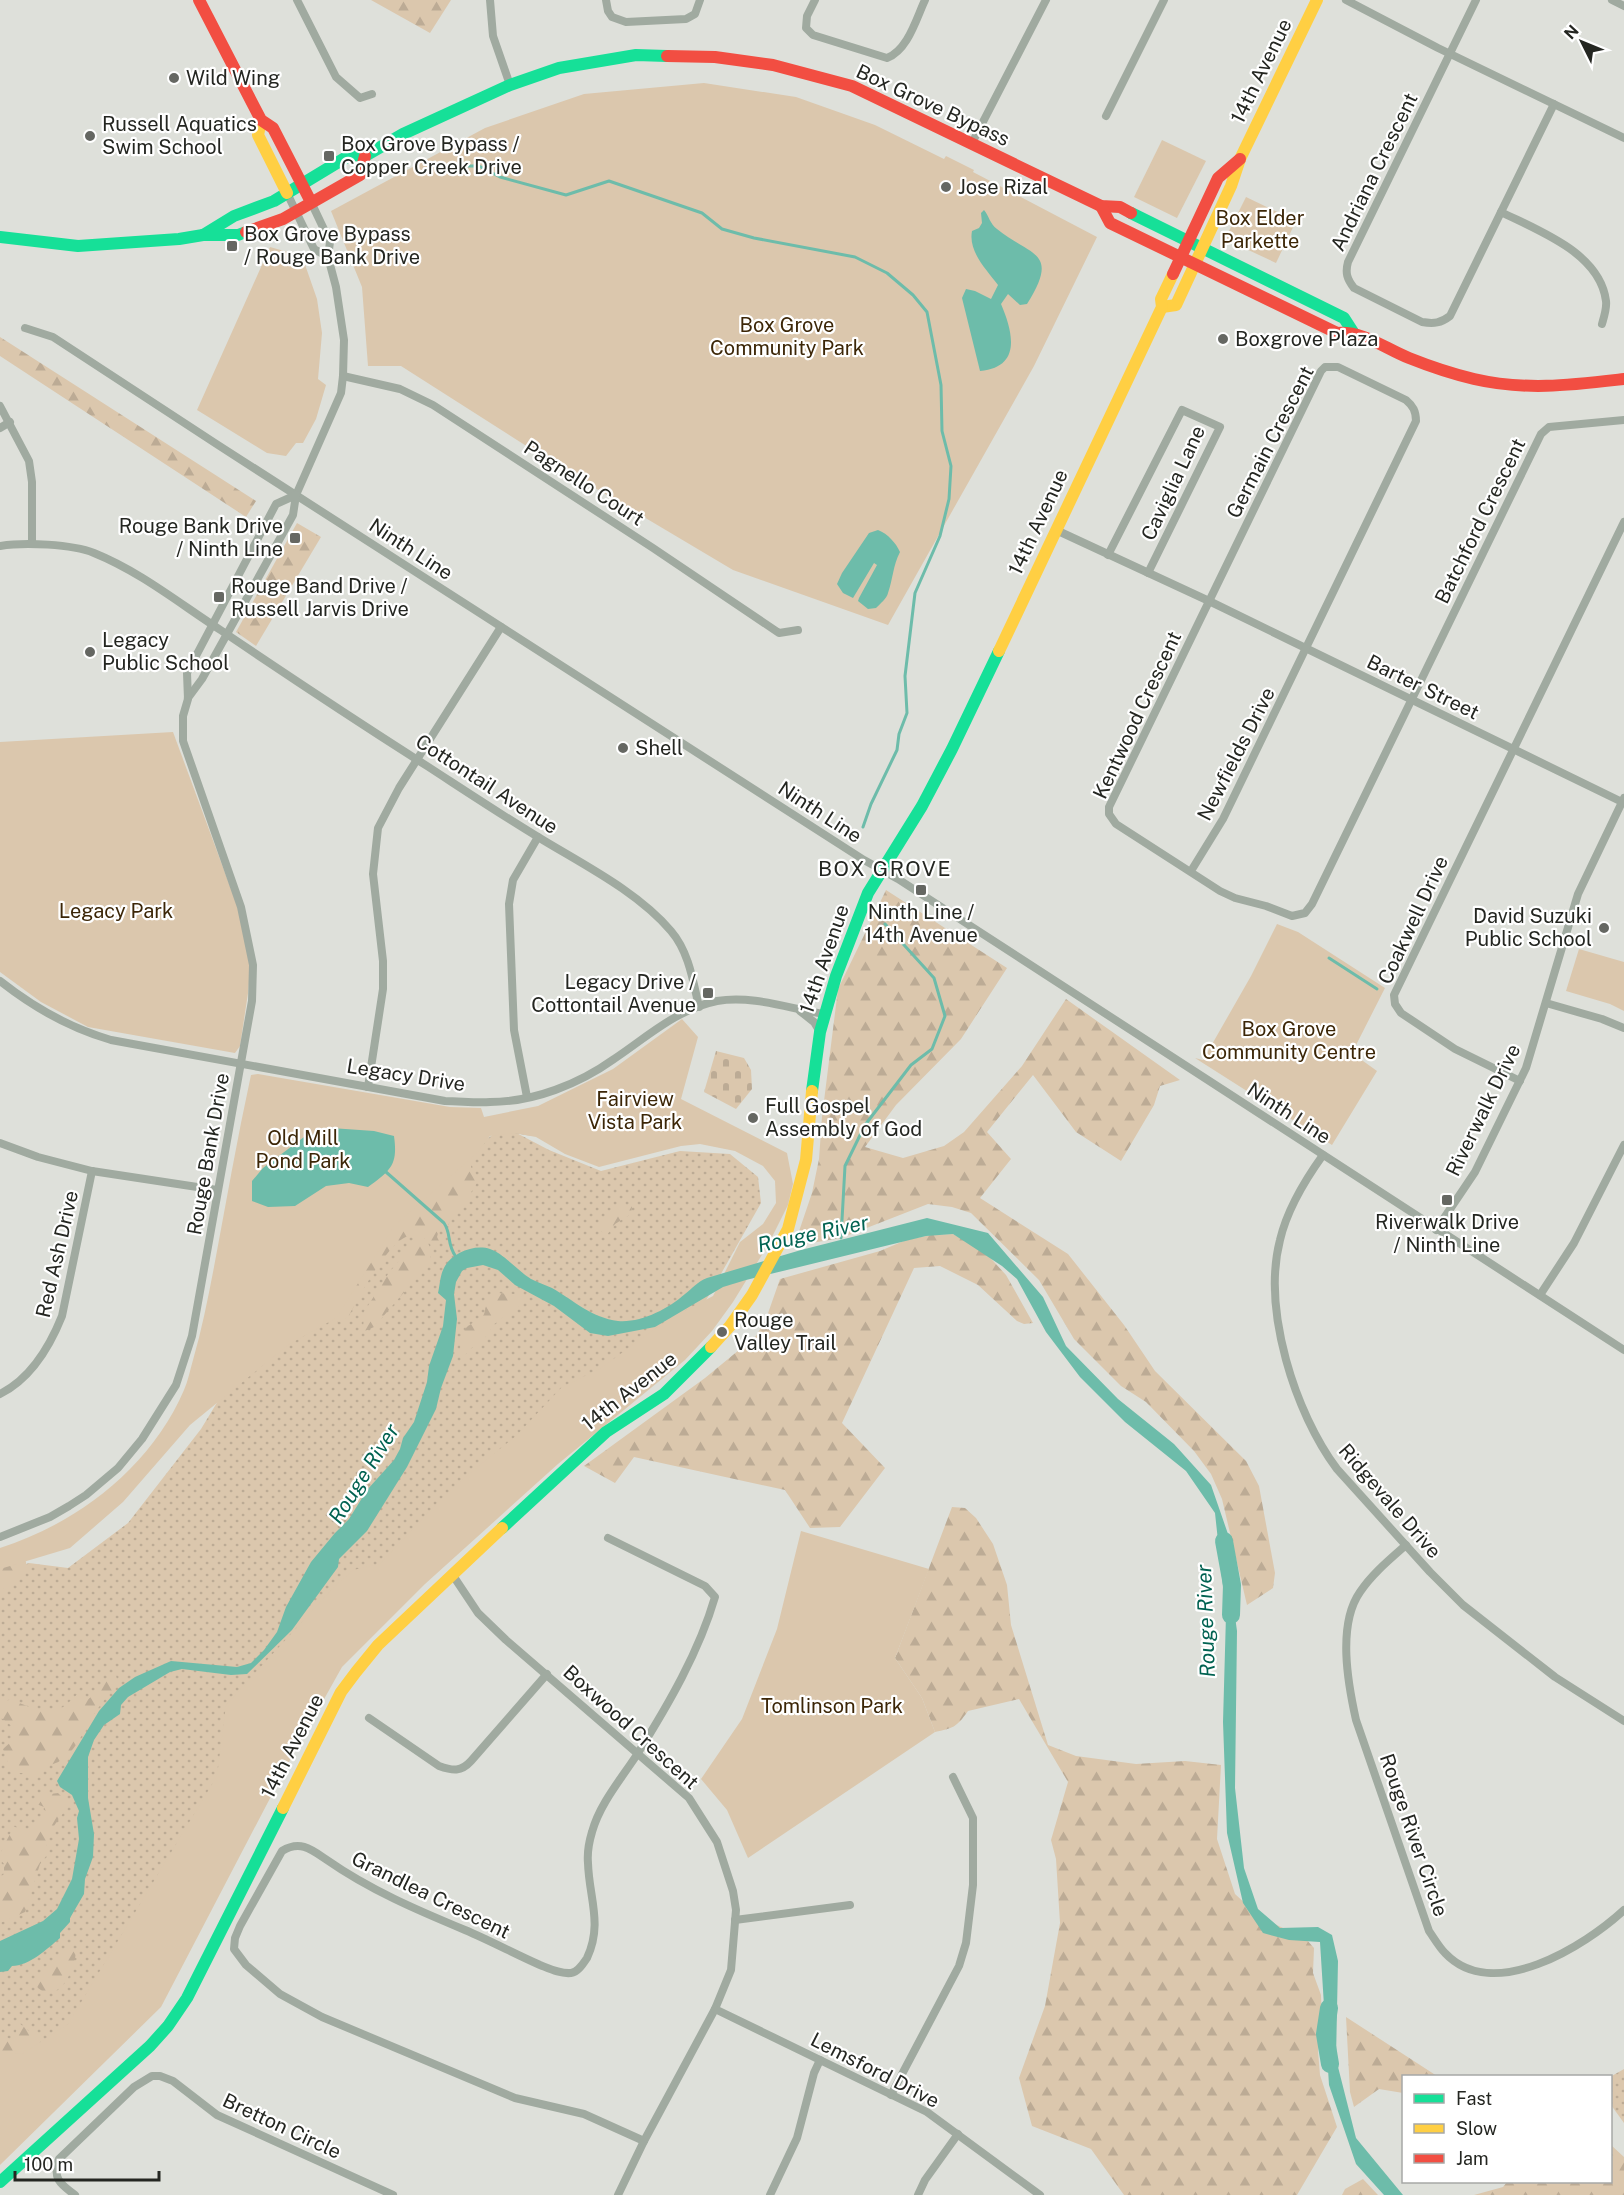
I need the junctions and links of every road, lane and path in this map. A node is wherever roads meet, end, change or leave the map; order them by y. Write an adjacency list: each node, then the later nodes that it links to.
1 (199, 0): 20 (main road)
2 (297, 0): 17 (street)
3 (490, 0): 16 (street)
4 (606, 0): 5 (street)
5 (700, 0)
6 (815, 0): 7 (street)
7 (925, 0)
8 (1046, 0): 22 (street)
9 (1164, 0): 19 (street)
10 (1317, 0): 24 (main road, 14th Avenue)
11 (1346, 0): 15 (street)
12 (1476, 0): 15 (street)
13 (1612, 0): 14 (street)
14 (1624, 6)
15 (1450, 53): 18 (street); 30 (street, Andriana Crescent)
16 (510, 85): 22 (main road, Box Grove Bypass); 23 (main road, Box Grove Bypass)
17 (372, 94)
18 (1554, 104): 21 (street); 30 (street, Andriana Crescent)
19 (1106, 116)
20 (261, 120): 25 (main road); 26 (main road)
21 (1624, 138)
22 (971, 145): 28 (main road, Box Grove Bypass)
23 (365, 156): 25 (main road, Box Grove Bypass); 27 (main road, Box Grove Bypass)
24 (1240, 159): 33 (main road, 14th Avenue); 34 (main road, 14th Avenue)
25 (302, 183): 26 (main road, Box Grove Bypass); 27 (main road)
26 (287, 193): 29 (street, Rouge Bank Drive); 31 (main road, Box Grove Bypass)
27 (311, 202): 29 (main road, Box Grove Bypass); 35 (street, Rouge Bank Drive)
28 (1101, 206): 33 (main road, Box Grove Bypass); 36 (main road, Box Grove Bypass)
29 (296, 212): 31 (main road, Box Grove Bypass); 35 (street, Rouge Bank Drive)
30 (1501, 212): 39 (street)
31 (202, 235): 32 (main road, Box Grove Bypass)
32 (0, 237)
33 (1188, 240): 34 (main road, Box Grove Bypass); 36 (main road, 14th Avenue)
34 (1203, 248): 37 (main road, 14th Avenue); 41 (main road, Box Grove Bypass)
35 (328, 257): 42 (street, Rouge Bank Drive)
36 (1180, 257): 37 (main road, Box Grove Bypass); 38 (main road, 14th Avenue)
37 (1195, 265): 38 (main road, 14th Avenue); 41 (main road, Box Grove Bypass)
38 (1162, 307): 50 (main road, 14th Avenue)
39 (1602, 324)
40 (24, 328): 48 (street, Ninth Line)
41 (1353, 332): 43 (main road, Box Grove Bypass)
42 (343, 376): 48 (street, Rouge Bank Drive); 58 (street, Pagnello Court)
43 (1624, 379)
44 (0, 406): 46 (street)
45 (1624, 420): 62 (street, Batchford Crescent)
46 (10, 422): 47 (street); 51 (street)
47 (0, 428)
48 (296, 495): 56 (street, Rouge Bank Drive); 57 (street, Ninth Line); 59 (street, Rouge Bank Drive)
49 (1624, 522): 63 (street)
50 (1056, 530): 53 (street, Barter Street); 67 (main road, 14th Avenue)
51 (32, 544): 52 (street, Cottontail Avenue); 56 (street, Cottontail Avenue)
52 (0, 546)
53 (1108, 555): 54 (street, Barter Street); 54 (street, Caviglia Lane)
54 (1148, 573): 55 (street, Barter Street)
55 (1209, 601): 60 (street, Barter Street); 60 (street, Germain Crescent); 68 (street, Kentwood Crescent)
56 (213, 626): 59 (street, Cottontail Avenue); 61 (street, Rouge Bank Drive)
57 (501, 627): 64 (street); 67 (street, Ninth Line)
58 (798, 630)
59 (225, 634): 61 (street, Rouge Bank Drive); 64 (street, Cottontail Avenue)
60 (1307, 648): 62 (street, Barter Street); 68 (street, Newfields Drive)
61 (188, 699): 76 (street, Rouge Bank Drive)
62 (1411, 700): 63 (street, Barter Street); 68 (street, Kentwood Crescent)
63 (1513, 749): 65 (street, Barter Street); 77 (street, Coakwell Drive)
64 (417, 760): 66 (street, Cottontail Avenue); 78 (street)
65 (1623, 800): 70 (street, Riverwalk Drive)
66 (538, 837): 71 (street, Cottontail Avenue); 79 (street)
67 (882, 869): 73 (main road, 14th Avenue); 82 (street, Ninth Line)
68 (1191, 871)
69 (0, 981): 76 (street, Legacy Drive)
70 (1546, 1003): 74 (street); 77 (street, Riverwalk Drive)
71 (699, 1007): 72 (street, Legacy Drive); 79 (street, Legacy Drive)
72 (800, 1010): 73 (street, Legacy Drive); 75 (street)
73 (825, 1014): 75 (main road, 14th Avenue)
74 (1624, 1028)
75 (820, 1032): 92 (main road, 14th Avenue)
76 (241, 1065): 78 (street, Legacy Drive); 84 (street, Rouge Bank Drive)
77 (1520, 1081): 85 (street, Riverwalk Drive)
78 (368, 1087): 79 (street, Legacy Drive)
79 (527, 1097)
80 (0, 1143): 83 (street)
81 (1624, 1145): 86 (street)
82 (1323, 1155): 85 (street, Ninth Line); 91 (street, Ridgevale Drive)
83 (92, 1171): 84 (street); 88 (street, Red Ash Drive)
84 (217, 1190): 89 (street, Rouge Bank Drive)
85 (1436, 1230): 86 (street, Ninth Line)
86 (1540, 1295): 87 (street, Ninth Line)
87 (1624, 1350)
88 (0, 1394)
89 (0, 1537)
90 (608, 1538): 96 (street)
91 (1406, 1545): 95 (street, Ridgevale Drive); 99 (street, Rouge River Circle)
92 (452, 1574): 93 (street, Boxwood Crescent); 106 (main road, 14th Avenue)
93 (547, 1674): 94 (street); 96 (street, Boxwood Crescent)
94 (369, 1718)
95 (1624, 1721)
96 (638, 1752): 100 (street, Boxwood Crescent); 105 (street, Grandlea Crescent)
97 (953, 1777): 103 (street)
98 (850, 1905): 100 (street)
99 (1624, 1910)
100 (735, 1920): 101 (street, Boxwood Crescent)
101 (715, 2009): 102 (street, Lemsford Drive); 105 (street, Boxwood Crescent)
102 (820, 2060): 103 (street, Lemsford Drive); 110 (street)
103 (891, 2095): 104 (street, Lemsford Drive)
104 (958, 2134): 111 (street); 112 (street, Lemsford Drive)
105 (644, 2141): 109 (street, Boxwood Crescent)
106 (0, 2182)
107 (75, 2195): 108 (street, Bretton Circle)
108 (393, 2195)
109 (618, 2195)
110 (770, 2195)
111 (918, 2195)
112 (1040, 2195)

